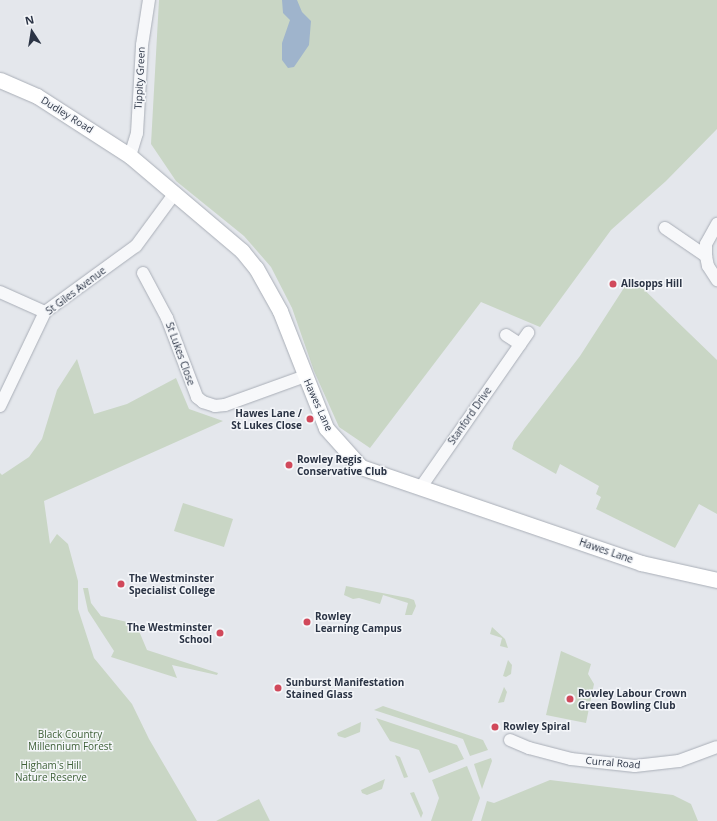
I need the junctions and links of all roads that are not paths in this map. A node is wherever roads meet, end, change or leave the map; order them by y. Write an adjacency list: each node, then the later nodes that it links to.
1 (149, 0): 3 (street, Tippity Green)
2 (0, 80): 3 (main road, Dudley Road)
3 (130, 156): 4 (main road, Hawes Lane)
4 (175, 193): 11 (street, St Giles Avenue); 15 (main road, Hawes Lane)
5 (717, 224): 7 (street)
6 (665, 228): 7 (street)
7 (706, 256): 9 (street)
8 (143, 273): 15 (street, St Lukes Close)
9 (717, 280)
10 (0, 292): 11 (street)
11 (45, 312): 16 (street, St Giles Avenue)
12 (528, 333): 14 (street, Stanford Drive)
13 (506, 335): 14 (street)
14 (520, 344): 17 (street, Stanford Drive)
15 (305, 376): 17 (main road, Hawes Lane)
16 (0, 406)
17 (421, 487): 18 (main road, Hawes Lane)
18 (713, 579)
19 (510, 740): 20 (street, Curral Road)
20 (717, 747)

